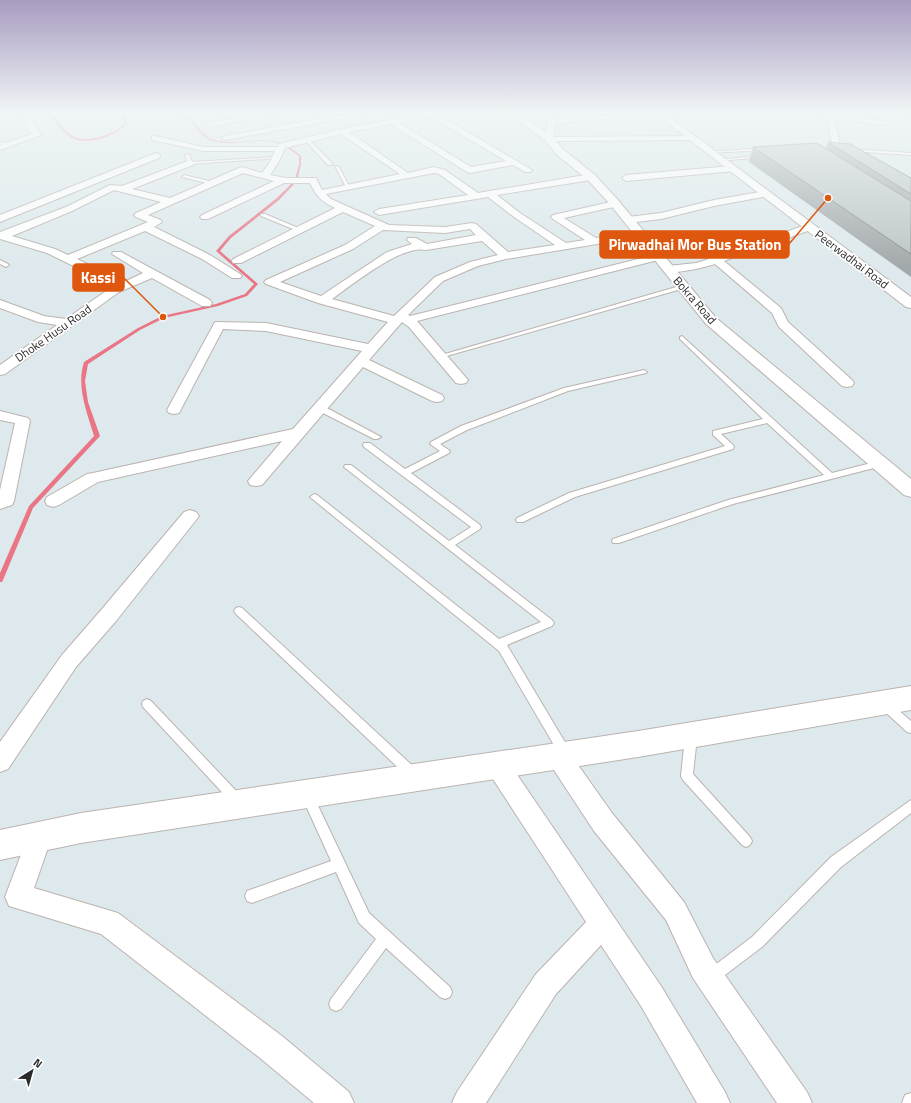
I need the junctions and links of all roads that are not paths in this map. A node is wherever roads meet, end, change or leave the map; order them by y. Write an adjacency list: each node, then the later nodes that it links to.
1 (135, 164): 33 (street)
2 (176, 164): 22 (street)
3 (271, 164): 16 (street)
4 (391, 164): 14 (street)
5 (461, 164): 6 (street)
6 (500, 164)
7 (518, 164): 13 (street)
8 (575, 164): 17 (street, Bokra Road)
9 (701, 164): 18 (street)
10 (731, 164): 25 (street, Peerwadhai Road)
11 (732, 164): 59 (street)
12 (337, 167): 21 (lane)
13 (528, 170)
14 (404, 173)
15 (184, 176): 20 (lane)
16 (264, 176): 19 (street); 20 (street)
17 (590, 177): 24 (street); 28 (street, Bokra Road)
18 (626, 178)
19 (283, 180): 23 (street); 32 (street)
20 (211, 183): 27 (street)
21 (348, 187): 23 (street); 26 (street)
22 (124, 189): 27 (street); 41 (street)
23 (319, 193): 29 (street)
24 (490, 194): 26 (street); 45 (street)
25 (765, 194): 34 (street); 37 (street, Peerwadhai Road)
26 (476, 196): 30 (street)
27 (170, 201): 35 (street)
28 (615, 204): 34 (street, Bokra Road); 43 (street)
29 (343, 208): 36 (street); 38 (street)
30 (379, 212)
31 (263, 215): 38 (lane)
32 (205, 217)
33 (0, 219)
34 (628, 220): 39 (street, Bokra Road)
35 (146, 227): 49 (street); 56 (street)
36 (385, 227): 42 (street); 44 (street); 60 (street)
37 (809, 227): 50 (street); 63 (street, Peerwadhai Road)
38 (300, 230): 51 (street)
39 (640, 234): 43 (street); 48 (street, Bokra Road)
40 (686, 234): 50 (street)
41 (1, 236): 49 (street)
42 (485, 237): 44 (street); 47 (street)
43 (594, 242): 45 (street)
44 (421, 245): 60 (street)
45 (565, 247): 47 (street)
46 (117, 254): 55 (street)
47 (506, 256): 64 (street)
48 (658, 257): 54 (street, Bokra Road); 64 (street)
49 (68, 259): 58 (street)
50 (717, 259): 54 (street); 73 (street)
51 (237, 261)
52 (0, 262): 53 (lane)
53 (6, 264)
54 (668, 269): 57 (street, Bokra Road)
55 (153, 273): 58 (street, Dhoke Husu Road); 61 (street)
56 (236, 276)
57 (683, 287): 68 (lane); 84 (street, Bokra Road)
58 (115, 290): 65 (street, Dhoke Husu Road)
59 (911, 293)
60 (322, 300): 64 (street)
61 (206, 303)
62 (0, 304): 65 (street)
63 (911, 304)
64 (402, 318): 67 (street); 68 (street)
65 (67, 323): 70 (street, Dhoke Husu Road)
66 (682, 338): 78 (lane)
67 (371, 349): 69 (street); 76 (street)
68 (441, 356): 72 (street)
69 (360, 361): 74 (street); 75 (street)
70 (0, 370)
71 (644, 372): 86 (lane)
72 (461, 380)
73 (847, 384)
74 (437, 398)
75 (320, 408): 79 (street); 80 (lane)
76 (174, 410)
77 (0, 415): 82 (street)
78 (768, 420): 87 (lane); 94 (lane)
79 (298, 433): 88 (street); 91 (street)
80 (377, 437)
81 (367, 445): 86 (lane)
82 (17, 450): 83 (street); 92 (street)
83 (0, 455)
84 (879, 464): 87 (lane); 89 (street, Bokra Road)
85 (348, 467): 96 (lane)
86 (405, 473): 96 (lane)
87 (831, 477): 95 (lane)
88 (256, 481)
89 (911, 490)
90 (314, 497): 98 (lane)
91 (53, 501)
92 (0, 503)
93 (190, 516): 105 (street)
94 (520, 520)
95 (616, 541)
96 (449, 545): 98 (lane)
97 (239, 611): 107 (lane)
98 (498, 644): 104 (lane)
99 (911, 698): 100 (street)
100 (883, 703): 102 (lane); 103 (street)
101 (147, 704): 109 (lane)
102 (911, 728)
103 (691, 736): 104 (street); 112 (lane)
104 (562, 756): 106 (street); 118 (street)
105 (0, 761)
106 (497, 765): 107 (street); 116 (street)
107 (416, 777): 108 (street)
108 (306, 794): 109 (street); 114 (lane)
109 (241, 804): 111 (street)
110 (911, 806): 118 (lane)
111 (40, 836): 113 (street); 121 (street)
112 (746, 841)
113 (0, 845)
114 (339, 864): 115 (lane); 117 (lane)
115 (252, 896)
116 (603, 923): 122 (street); 123 (street)
117 (386, 937): 119 (lane); 120 (lane)
118 (710, 977): 124 (street)
119 (445, 992)
120 (336, 1004)
121 (338, 1103)
122 (468, 1103)
123 (714, 1103)
124 (796, 1103)

